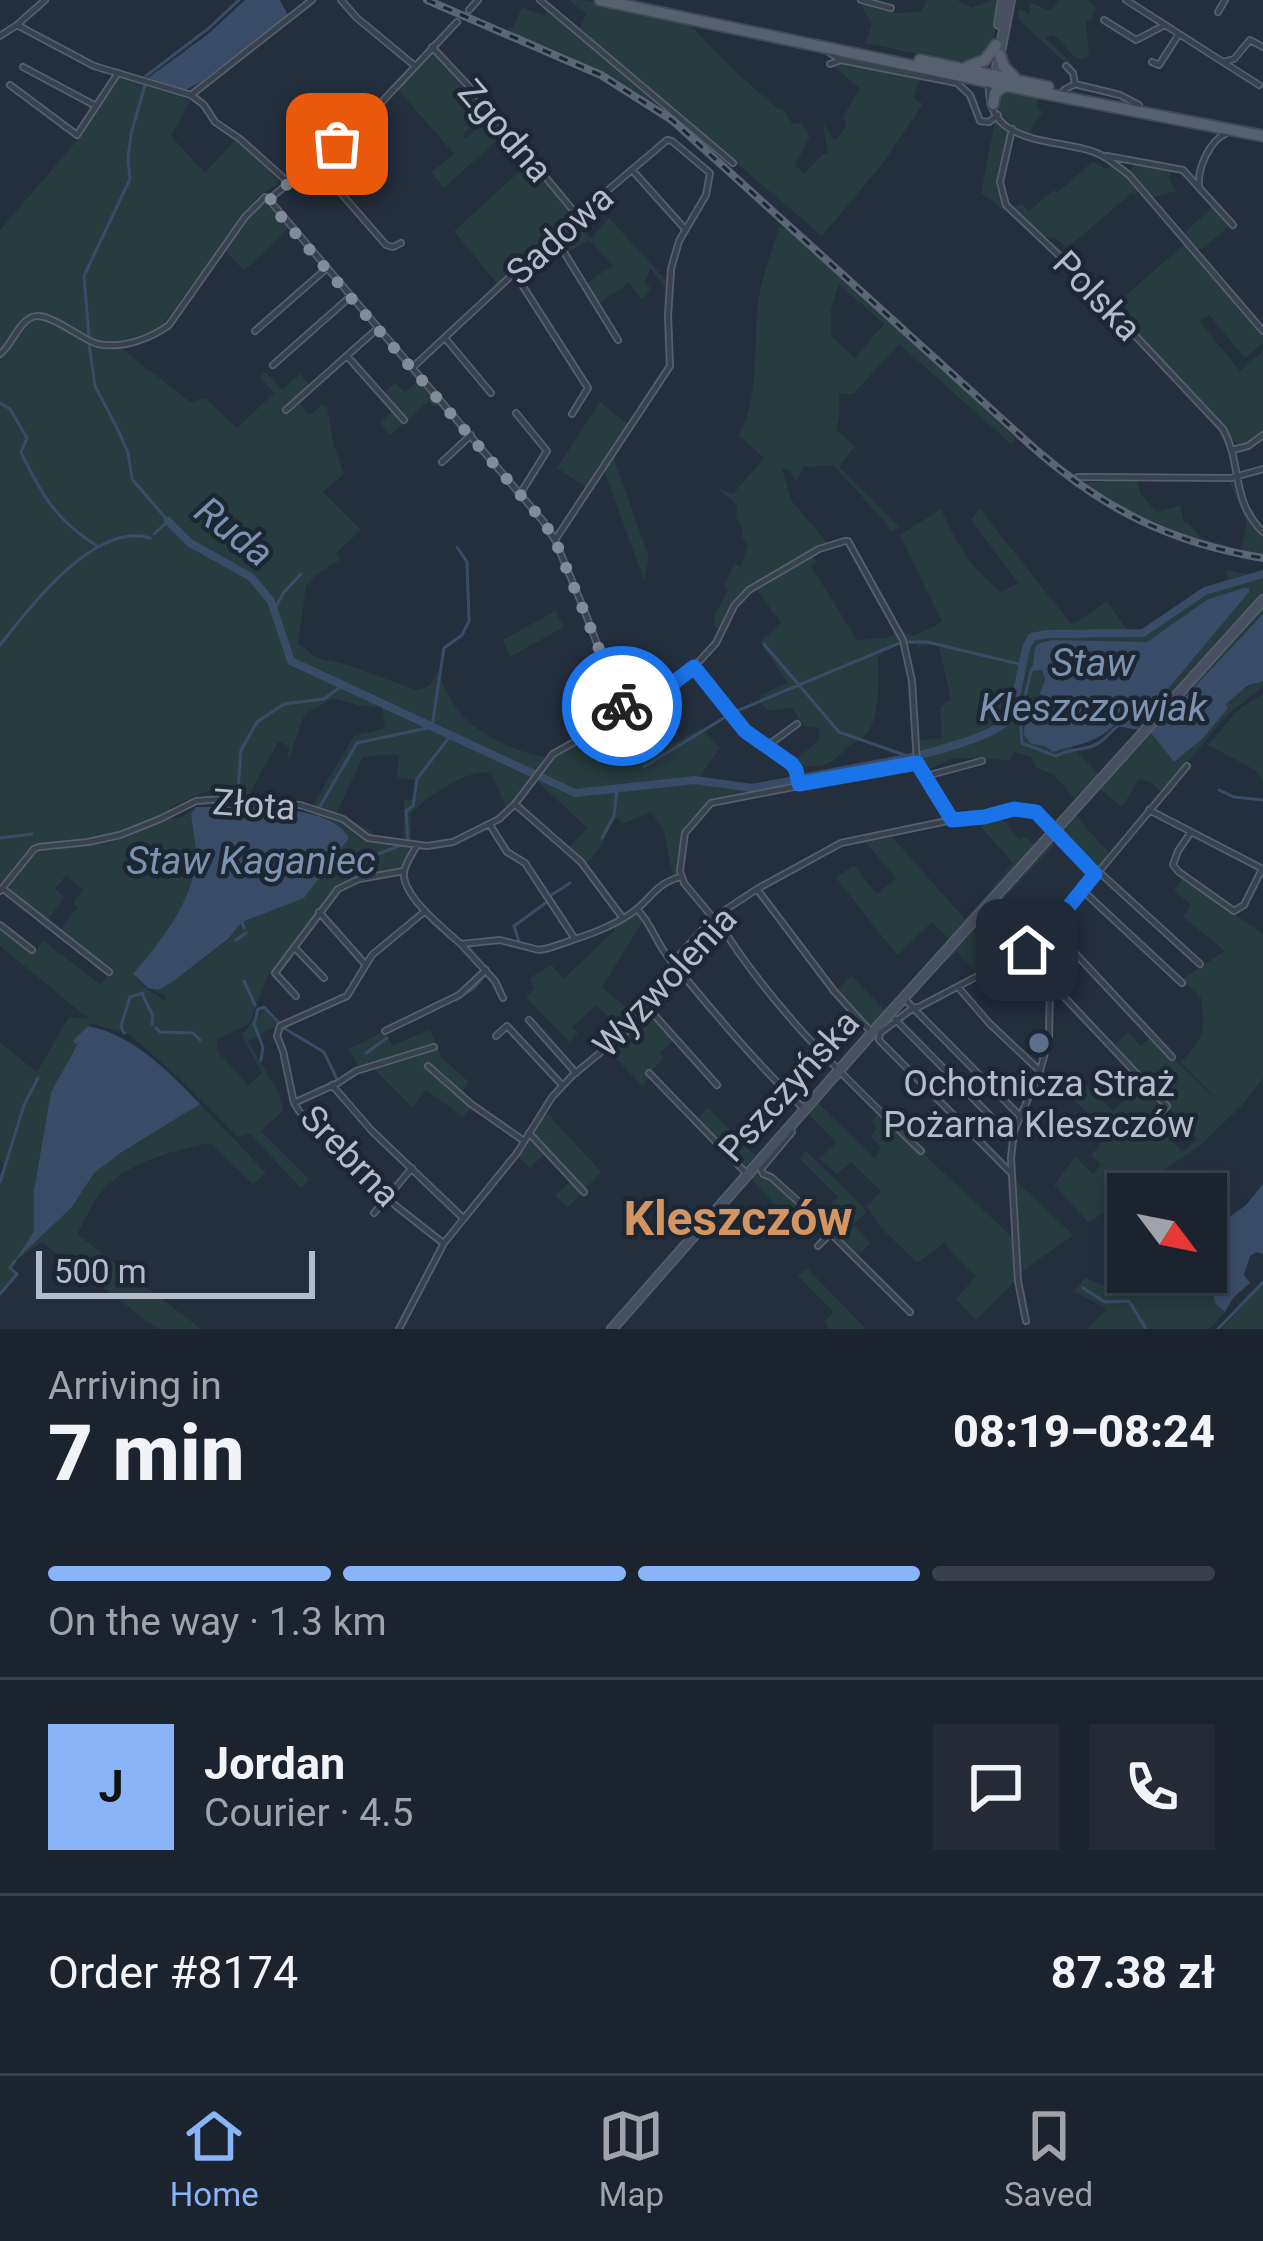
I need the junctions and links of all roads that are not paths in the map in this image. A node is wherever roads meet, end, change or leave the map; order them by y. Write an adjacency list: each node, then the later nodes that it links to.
1 (312, 0): 38 (street)
2 (341, 0): 28 (street)
3 (478, 0): 13 (street)
4 (540, 0): 48 (street)
5 (600, 0): 23 (main road)
6 (628, 0): 31 (main road)
7 (861, 0): 12 (street)
8 (1007, 0): 24 (main road)
9 (1126, 0): 18 (street)
10 (1225, 0): 14 (street)
11 (42, 1): 17 (street)
12 (891, 8)
13 (469, 10)
14 (1218, 12)
15 (1104, 20): 18 (street)
16 (457, 22): 21 (street)
17 (17, 25): 20 (street); 32 (street)
18 (1165, 25): 19 (street)
19 (1179, 34): 26 (street); 27 (street)
20 (0, 36)
21 (432, 47): 28 (street); 54 (street, Zgodna)
22 (1263, 47): 27 (street)
23 (826, 50): 25 (street); 25 (street); 33 (main road)
24 (998, 50): 31 (main road); 33 (main road); 34 (main road)
25 (841, 60): 40 (street)
26 (1153, 62)
27 (1223, 62): 36 (street)
28 (415, 66): 47 (street)
29 (1066, 66): 37 (street)
30 (23, 67): 39 (street)
31 (962, 69): 33 (main road)
32 (118, 73): 38 (street); 39 (street)
33 (992, 82): 34 (main road); 40 (main road); 41 (main road)
34 (1022, 82): 37 (main road)
35 (10, 85): 39 (street)
36 (1259, 85)
37 (1070, 87): 44 (main road)
38 (191, 95): 52 (street)
39 (97, 106)
40 (996, 112): 42 (street)
41 (1154, 114): 43 (main road); 44 (main road)
42 (1012, 129): 45 (street); 78 (street, Polska)
43 (1216, 135): 44 (main road); 51 (street)
44 (1263, 136)
45 (1101, 154): 46 (street); 50 (street)
46 (1135, 161): 50 (street); 51 (street)
47 (314, 162): 52 (street); 58 (street)
48 (733, 163)
49 (633, 171): 54 (street, Sadowa); 56 (street); 56 (street, Sadowa)
50 (1129, 175): 64 (street)
51 (1195, 175): 55 (street)
52 (289, 183): 53 (street)
53 (270, 200): 59 (street); 67 (street)
54 (578, 216): 57 (street, Sadowa)
55 (1234, 225)
56 (686, 231): 85 (street)
57 (554, 236): 60 (street, Sadowa); 66 (street)
58 (401, 243)
59 (327, 268): 61 (street); 63 (street)
60 (515, 274): 65 (street, Sadowa); 74 (street)
61 (351, 296): 62 (street); 69 (street)
62 (378, 328): 68 (street); 70 (street)
63 (255, 331)
64 (1263, 332)
65 (445, 338): 70 (street, Sadowa); 71 (street)
66 (618, 340)
67 (0, 354)
68 (347, 356): 72 (street); 75 (street)
69 (273, 365)
70 (413, 367): 76 (street)
71 (491, 393)
72 (286, 410)
73 (516, 412): 83 (street)
74 (572, 414)
75 (404, 420)
76 (471, 435): 79 (street); 83 (street)
77 (1263, 435): 78 (street)
78 (1232, 450): 82 (street, Polska)
79 (442, 461)
80 (1263, 469): 82 (street)
81 (1078, 476): 82 (street)
82 (1236, 477): 84 (street, Polska)
83 (520, 494): 85 (street)
84 (1263, 532)
85 (555, 540): 88 (street)
86 (1263, 600): 100 (main road)
87 (694, 667): 88 (street, Złota); 90 (street); 92 (street, Złota)
88 (623, 712): 96 (street, Złota)
89 (797, 724): 90 (street)
90 (766, 746): 95 (street)
91 (982, 761): 94 (street)
92 (917, 763): 94 (street); 95 (street)
93 (1187, 766): 97 (street, Pszczyńska)
94 (926, 776): 98 (street)
95 (799, 784): 106 (street)
96 (515, 804): 99 (street, Złota); 114 (street)
97 (1149, 810): 101 (street); 105 (street, Pszczyńska)
98 (952, 820): 100 (street, Wyzwolenia); 108 (street, Wyzwolenia)
99 (490, 826): 102 (street, Złota); 117 (street)
100 (1055, 830): 105 (street, Wyzwolenia); 133 (main road)
101 (1191, 832): 103 (street); 103 (street)
102 (417, 845): 104 (street); 107 (street, Złota)
103 (1262, 869)
104 (404, 871): 111 (street); 112 (street)
105 (1096, 872): 109 (street, Pszczyńska); 124 (street, Wyzwolenia)
106 (680, 877): 110 (street); 113 (street)
107 (1, 890): 126 (street)
108 (757, 890): 113 (street, Wyzwolenia); 139 (street)
109 (1082, 890): 116 (street, Pszczyńska); 129 (street)
110 (637, 909): 114 (street); 122 (street)
111 (319, 912): 119 (street); 123 (street)
112 (424, 912): 118 (street); 123 (street, Srebrna)
113 (714, 917): 122 (street, Wyzwolenia); 144 (street)
114 (623, 919): 117 (street)
115 (0, 925): 120 (street)
116 (1050, 930): 121 (street, Pszczyńska); 142 (street)
117 (575, 939): 118 (street)
118 (461, 944): 125 (street)
119 (294, 946): 127 (street); 131 (street)
120 (32, 950)
121 (1027, 950): 128 (street); 130 (street, Pszczyńska)
122 (674, 962): 134 (street, Wyzwolenia); 152 (street)
123 (365, 964): 151 (street, Srebrna)
124 (1200, 964)
125 (486, 970): 132 (street); 138 (street)
126 (109, 972)
127 (324, 978)
128 (1050, 982): 145 (street); 154 (street)
129 (1182, 982)
130 (958, 986): 135 (street, Pszczyńska); 145 (street)
131 (296, 996)
132 (503, 998)
133 (904, 998): 135 (street, Pszczyńska); 139 (main road, Pszczyńska)
134 (647, 1007): 147 (street, Wyzwolenia); 150 (street)
135 (913, 1008): 136 (street, Pszczyńska); 153 (street)
136 (896, 1019): 139 (street, Pszczyńska); 157 (street)
137 (530, 1020): 147 (street)
138 (385, 1031)
139 (875, 1035): 144 (main road, Pszczyńska); 161 (street)
140 (496, 1036): 149 (street)
141 (434, 1047): 148 (street)
142 (1172, 1057)
143 (428, 1066): 158 (street)
144 (839, 1070): 152 (main road, Pszczyńska); 159 (street)
145 (1040, 1071): 153 (street)
146 (649, 1072): 162 (street)
147 (576, 1073): 149 (street, Wyzwolenia)
148 (332, 1085): 151 (street); 160 (street)
149 (562, 1085): 156 (street, Wyzwolenia)
150 (717, 1085)
151 (295, 1103): 164 (street, Srebrna)
152 (804, 1109): 155 (main road, Pszczyńska)
153 (1020, 1116): 157 (street)
154 (1153, 1121)
155 (788, 1127): 162 (main road, Pszczyńska); 167 (street)
156 (529, 1132): 158 (street, Wyzwolenia); 163 (street)
157 (1013, 1138): 161 (street)
158 (524, 1141): 166 (street, Wyzwolenia)
159 (921, 1151)
160 (412, 1168): 164 (street); 166 (street)
161 (1011, 1173): 171 (street)
162 (747, 1174): 173 (main road, Pszczyńska)
163 (584, 1192)
164 (387, 1198): 165 (street); 168 (street, Srebrna)
165 (374, 1213)
166 (463, 1218): 168 (street, Wyzwolenia)
167 (830, 1234): 169 (street); 170 (street)
168 (444, 1243): 172 (street, Wyzwolenia)
169 (818, 1246)
170 (910, 1312)
171 (1026, 1322)
172 (399, 1329)
173 (612, 1329)

